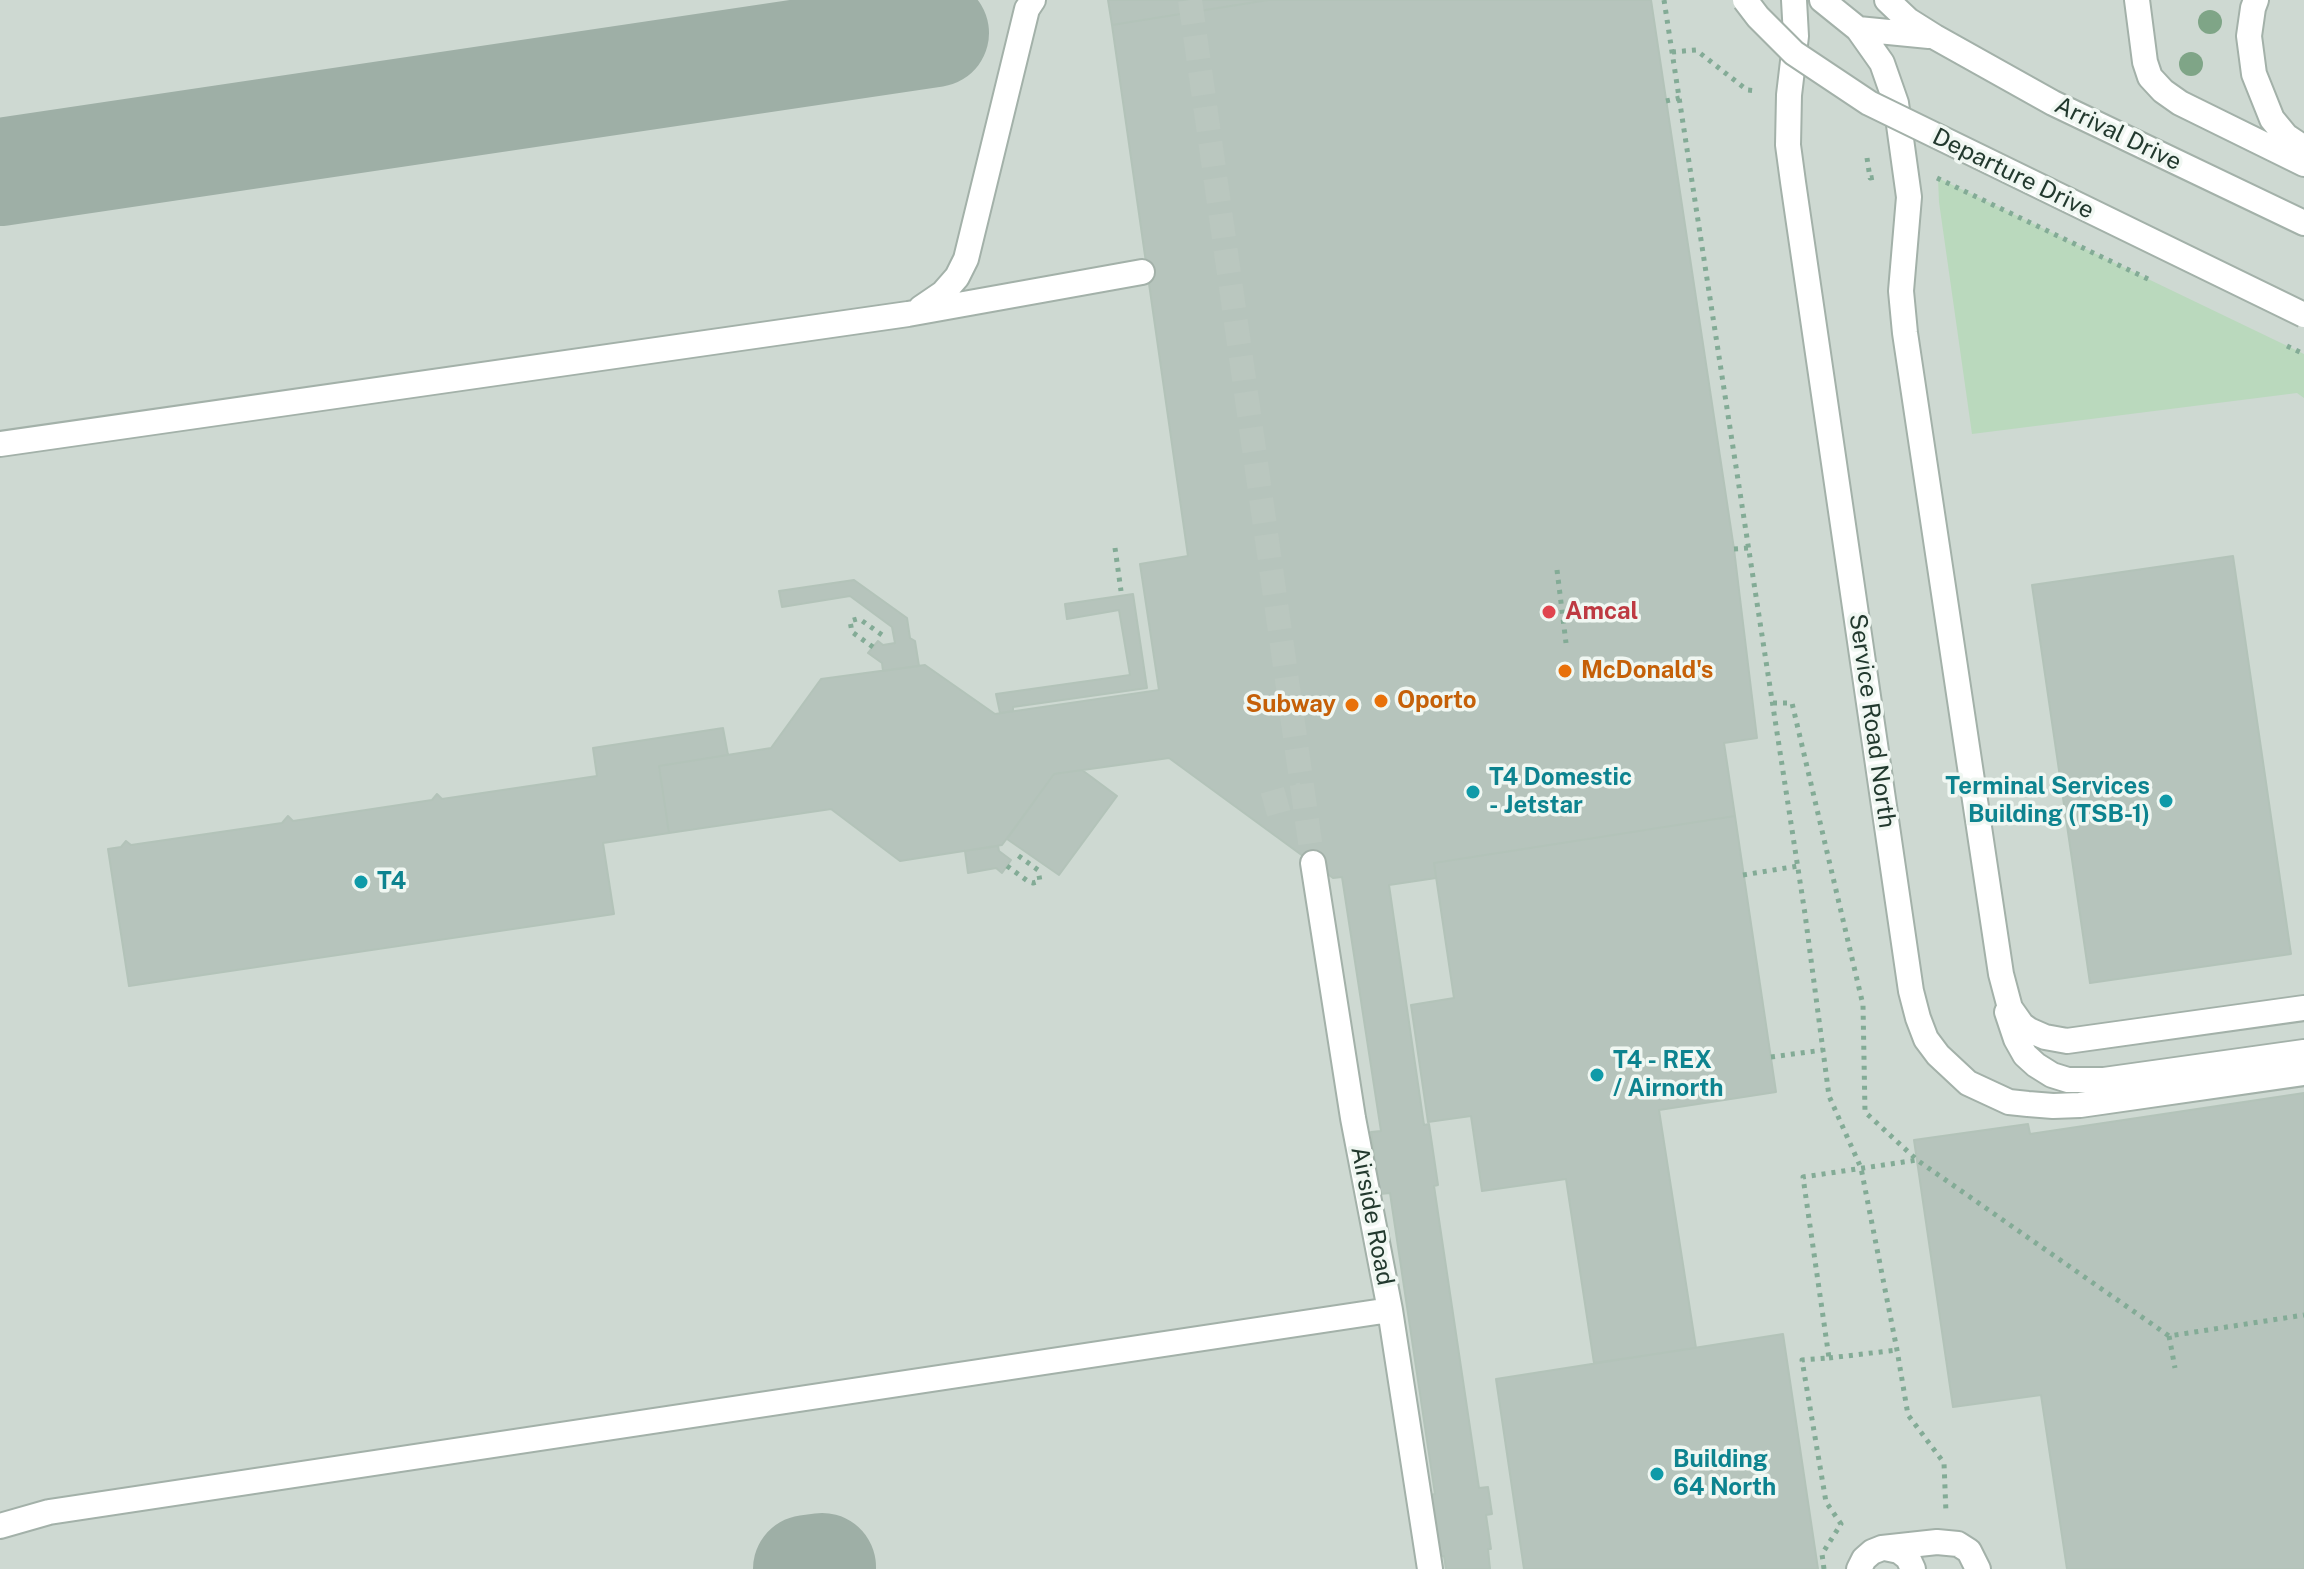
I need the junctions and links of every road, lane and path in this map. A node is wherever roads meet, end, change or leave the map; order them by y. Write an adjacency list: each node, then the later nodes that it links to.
1 (1033, 0): 19 (street)
2 (1664, 0): 11 (path)
3 (1745, 0): 20 (street, Departure Drive, bridge)
4 (1794, 0): 42 (street, Service Road North)
5 (1822, 0): 9 (street)
6 (1887, 0): 10 (street, Arrival Drive)
7 (2137, 0): 14 (street)
8 (2256, 0): 13 (street)
9 (1858, 29): 10 (street, Arrival Drive); 15 (street)
10 (1935, 37): 16 (street, Arrival Drive)
11 (1680, 98): 12 (path); 25 (path)
12 (1666, 101)
13 (2304, 148)
14 (2304, 164)
15 (1907, 174): 18 (path); 37 (street)
16 (2304, 223)
17 (1142, 272): 19 (street)
18 (2163, 286)
19 (908, 314): 23 (street)
20 (2304, 315)
21 (2276, 341): 22 (path)
22 (2304, 354)
23 (0, 444)
24 (1115, 548): 28 (path)
25 (1749, 548): 26 (path); 35 (path)
26 (1734, 549)
27 (1557, 570): 30 (path)
28 (1121, 591)
29 (882, 635): 31 (path)
30 (1566, 643)
31 (873, 647)
32 (1016, 854): 34 (path)
33 (1313, 863): 45 (street, Airside Road)
34 (1007, 866)
35 (1798, 866): 36 (path); 39 (path)
36 (1743, 875)
37 (2001, 974): 38 (street); 40 (street)
38 (2304, 1008)
39 (1823, 1050): 41 (path); 44 (path)
40 (2304, 1052)
41 (1771, 1057)
42 (2304, 1073)
43 (1917, 1160): 44 (path)
44 (1861, 1168): 47 (path); 48 (path)
45 (1390, 1310): 50 (street); 53 (street, Airside Road)
46 (2169, 1336): 49 (path)
47 (1897, 1350): 48 (path); 51 (path)
48 (1829, 1358): 54 (path)
49 (2175, 1368)
50 (0, 1526)
51 (1947, 1542): 52 (street); 57 (street)
52 (1882, 1548): 55 (street); 56 (street)
53 (1430, 1569)
54 (1824, 1569)
55 (1859, 1569)
56 (1913, 1569)
57 (1978, 1569)

